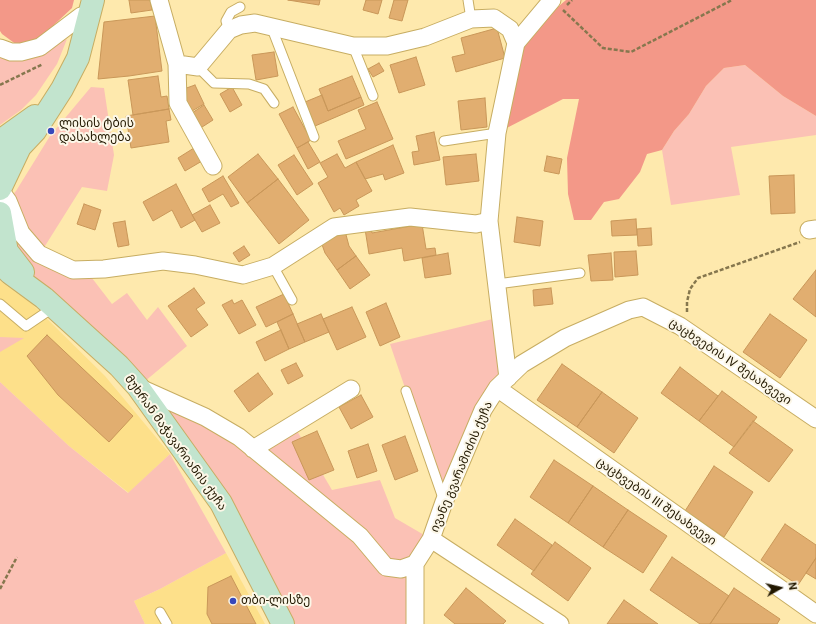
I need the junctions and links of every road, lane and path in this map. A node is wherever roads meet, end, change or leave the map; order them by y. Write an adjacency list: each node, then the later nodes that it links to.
1 (159, 0): 14 (street)
2 (468, 0): 7 (lane)
3 (552, 0): 4 (path); 10 (street)
4 (732, 0)
5 (92, 7): 12 (street); 21 (main road)
6 (240, 7): 9 (lane)
7 (471, 19): 10 (street); 11 (street)
8 (271, 26): 9 (street); 11 (street); 20 (lane)
9 (230, 30): 15 (street)
10 (516, 44): 19 (street)
11 (353, 46): 17 (lane)
12 (0, 48)
13 (46, 63): 16 (path)
14 (177, 64): 15 (street); 24 (street)
15 (198, 67): 18 (lane)
16 (0, 85)
17 (373, 96)
18 (274, 103)
19 (497, 133): 22 (lane); 27 (street)
20 (314, 138)
21 (6, 141): 23 (main road); 25 (main road)
22 (444, 141)
23 (0, 161)
24 (213, 166)
25 (0, 189): 30 (street)
26 (0, 213): 29 (main road)
27 (490, 221): 30 (street); 32 (street)
28 (810, 234): 37 (path)
29 (2, 252): 35 (main road, მუხრან მაჭავარიანის ქუჩა)
30 (273, 266): 33 (lane)
31 (580, 273): 32 (lane)
32 (497, 284): 38 (street)
33 (292, 300)
34 (0, 304): 35 (lane)
35 (54, 307): 39 (main road, მუხრან მაჭავარიანის ქუჩა)
36 (643, 307): 37 (street, ცაცხვების IV შესახვევი); 38 (street, ივანე გვარამიძის ქუჩა)
37 (697, 338): 42 (street, ცაცხვების IV შესახვევი)
38 (502, 383): 44 (street, ივანე გვარამიძის ქუჩა); 50 (street, ცაცხვების III შესახვევი)
39 (138, 387): 43 (street); 52 (main road, მუხრან მაჭავარიანის ქუჩა)
40 (351, 389): 43 (street)
41 (406, 391): 44 (lane)
42 (816, 419)
43 (253, 449): 47 (street)
44 (444, 502): 45 (street, ივანე გვარამიძის ქუჩა)
45 (431, 540): 47 (street, ივანე გვარამიძის ქუჩა); 54 (street)
46 (18, 557): 48 (path)
47 (415, 564): 53 (street)
48 (0, 589)
49 (160, 612): 51 (lane)
50 (816, 614)
51 (167, 624)
52 (283, 624)
53 (415, 624)
54 (560, 624)

